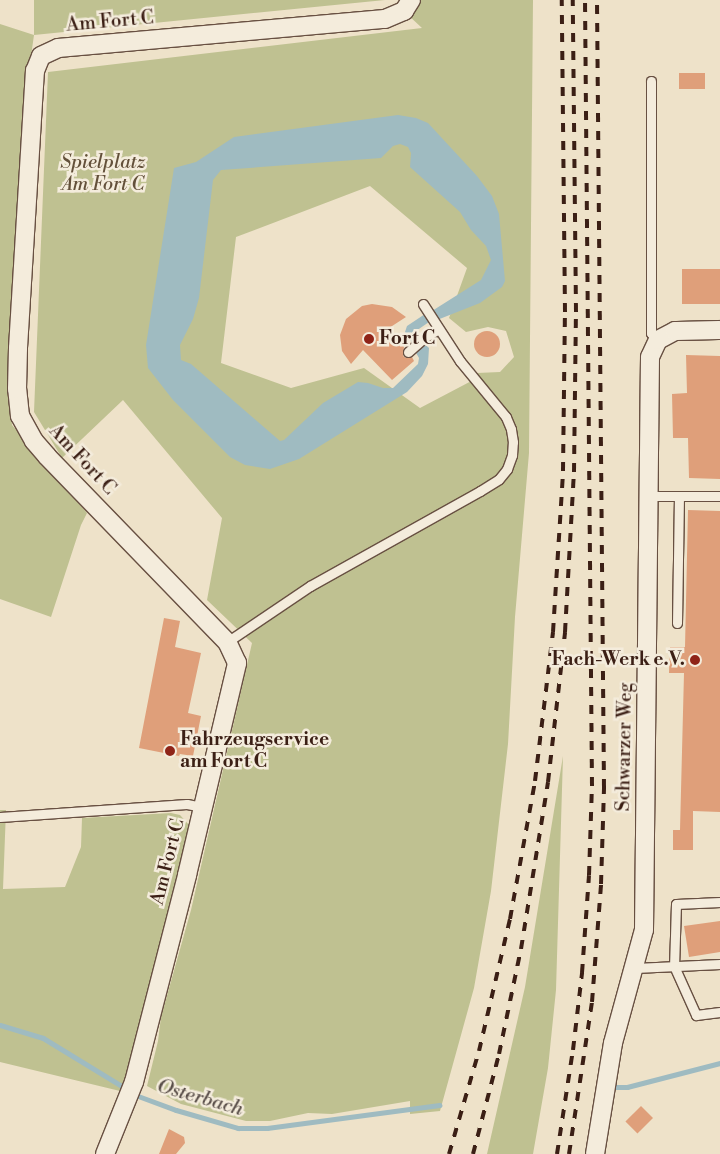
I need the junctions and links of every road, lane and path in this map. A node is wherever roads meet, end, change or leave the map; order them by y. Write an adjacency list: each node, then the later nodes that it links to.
1 (411, 0): 12 (street, Am Fort C)
2 (652, 82): 6 (lane)
3 (423, 304): 4 (lane)
4 (437, 327): 7 (lane); 12 (lane)
5 (720, 330): 6 (street)
6 (658, 340): 8 (street, Schwarzer Weg)
7 (408, 352)
8 (649, 496): 9 (lane); 18 (street, Schwarzer Weg)
9 (679, 496): 10 (lane); 11 (lane)
10 (720, 496)
11 (677, 623)
12 (228, 642): 13 (street, Am Fort C)
13 (203, 807): 14 (lane); 20 (street, Am Fort C)
14 (0, 817)
15 (720, 902): 17 (lane)
16 (720, 964): 17 (lane)
17 (674, 966): 18 (lane); 19 (lane)
18 (635, 968): 21 (street, Schwarzer Weg)
19 (720, 1012)
20 (105, 1154)
21 (595, 1154)

